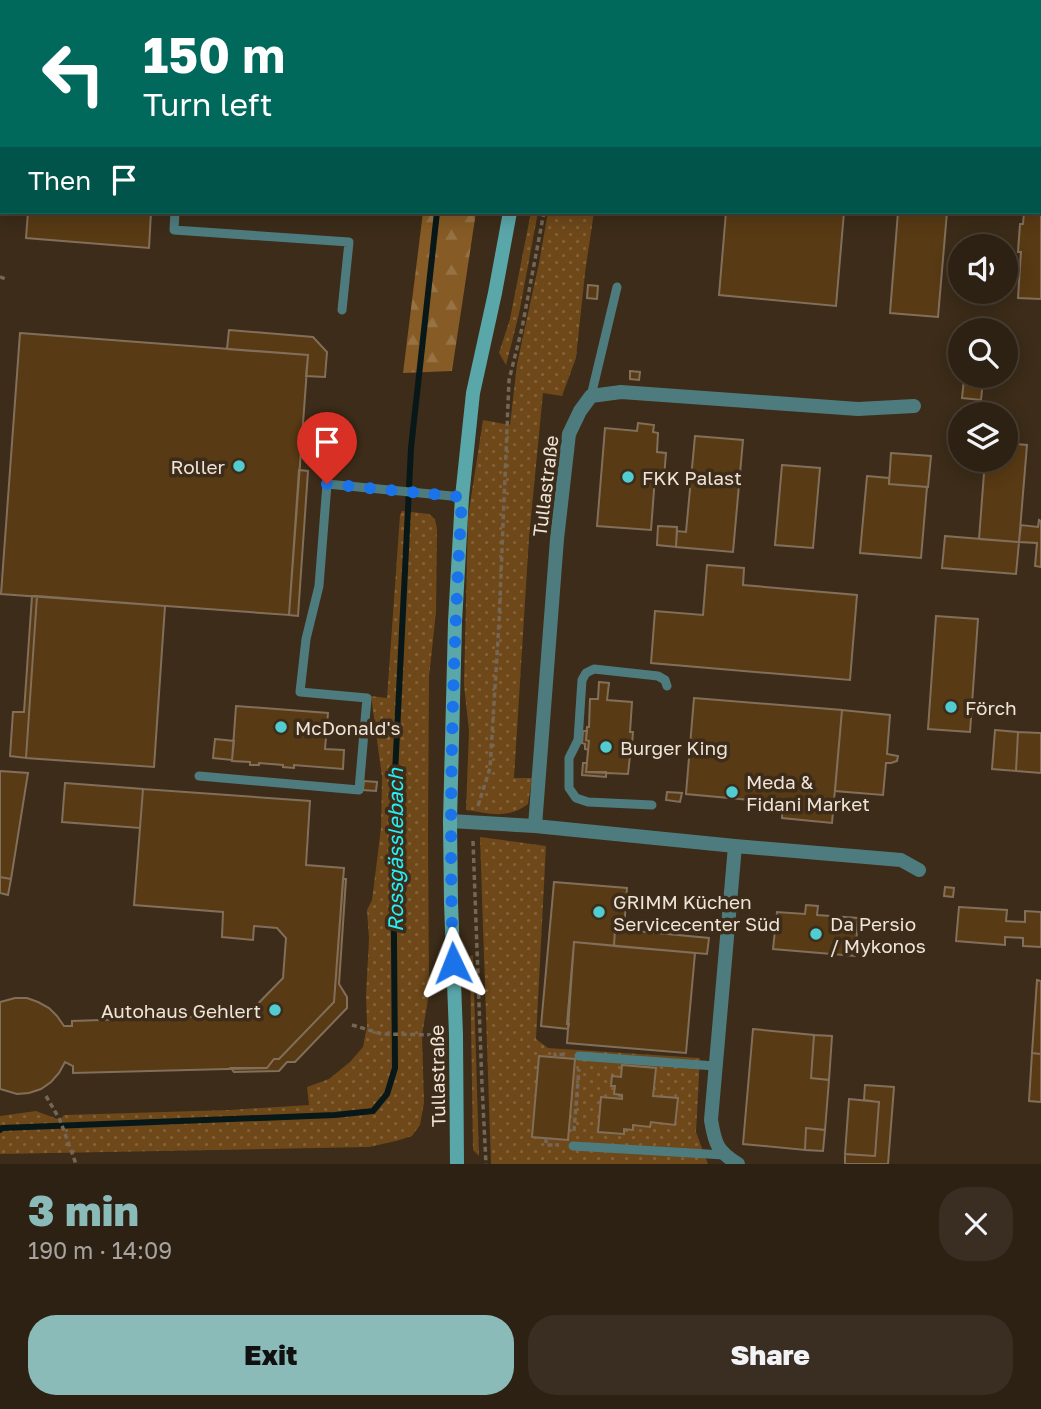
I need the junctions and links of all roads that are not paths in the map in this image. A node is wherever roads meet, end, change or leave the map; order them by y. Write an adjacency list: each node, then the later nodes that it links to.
1 (175, 214): 4 (lane)
2 (510, 214): 7 (street, Tullastraße)
3 (617, 287): 5 (lane)
4 (342, 310)
5 (591, 396): 6 (street); 12 (street, Tullastraße)
6 (914, 406)
7 (462, 497): 9 (lane); 11 (street, Tullastraße)
8 (667, 686): 10 (lane)
9 (199, 776)
10 (652, 805)
11 (450, 821): 12 (street); 19 (street, Tullastraße)
12 (535, 826): 13 (street)
13 (735, 846): 14 (street); 16 (street)
14 (919, 870)
15 (579, 1056): 16 (lane)
16 (715, 1066): 18 (street)
17 (573, 1146): 18 (lane)
18 (724, 1155): 20 (street)
19 (457, 1164)
20 (738, 1164)

